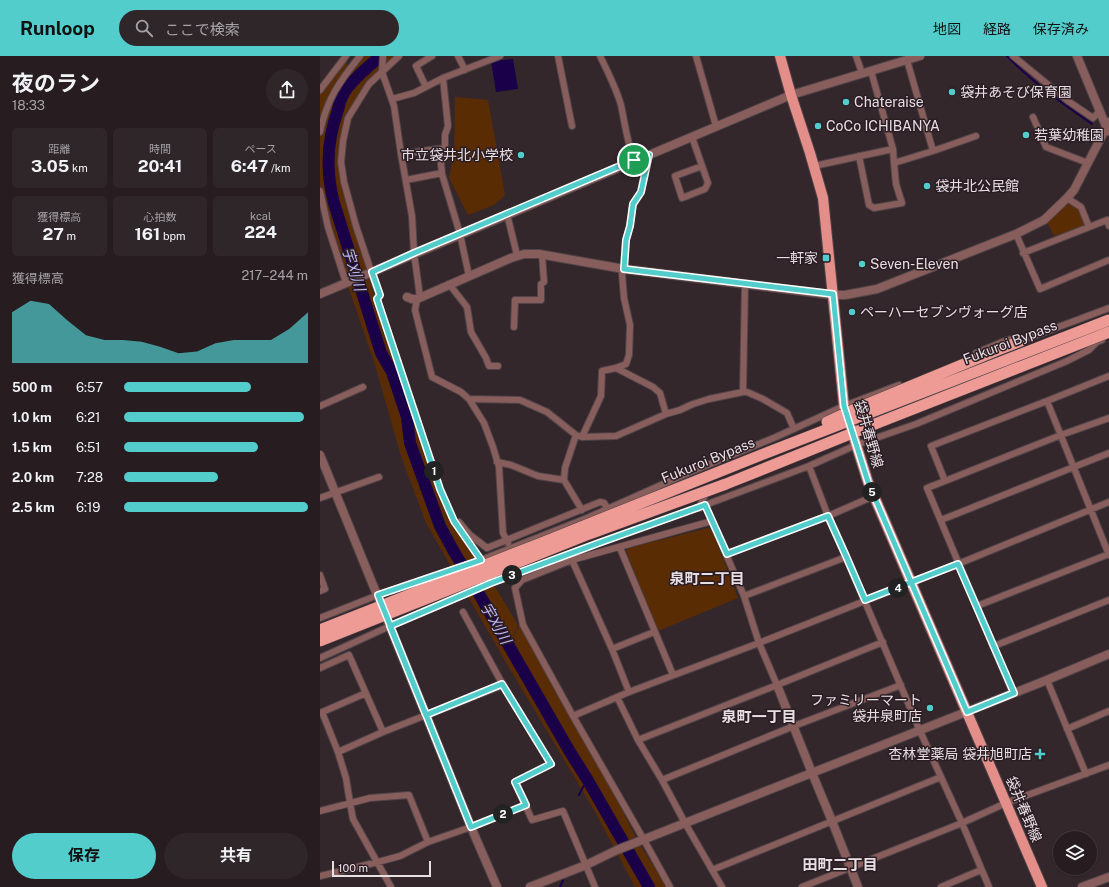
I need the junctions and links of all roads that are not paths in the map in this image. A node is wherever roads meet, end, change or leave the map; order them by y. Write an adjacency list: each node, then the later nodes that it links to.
1 (360, 56): 19 (street)
2 (383, 56): 20 (street)
3 (399, 56): 20 (street)
4 (432, 56): 25 (street)
5 (458, 56): 21 (street)
6 (479, 56): 18 (street)
7 (500, 56): 18 (street)
8 (558, 56): 31 (street)
9 (600, 56): 43 (street)
10 (696, 56): 32 (street)
11 (780, 56): 27 (main road, 袋井春野線)
12 (856, 56): 23 (street)
13 (920, 56): 17 (street)
14 (1013, 56): 29 (street)
15 (1077, 56): 29 (street)
16 (345, 57): 19 (street); 26 (street)
17 (907, 60): 22 (street); 39 (street)
18 (482, 63): 21 (street)
19 (349, 69): 34 (street)
20 (382, 70): 28 (street); 63 (street)
21 (465, 70): 24 (street)
22 (872, 70): 23 (street); 38 (street)
23 (862, 73): 27 (street)
24 (444, 78): 25 (street); 37 (street)
25 (426, 88): 28 (street)
26 (320, 90)
27 (790, 95): 32 (street); 47 (main road, 袋井春野線)
28 (392, 99): 40 (street)
29 (1099, 112): 33 (street)
30 (1034, 117): 45 (street)
31 (572, 126)
32 (716, 126): 35 (street)
33 (1108, 128): 45 (street)
34 (320, 132)
35 (692, 136): 41 (street); 46 (street)
36 (976, 136): 39 (street)
37 (445, 148): 40 (street); 48 (street)
38 (893, 149): 42 (street); 44 (street)
39 (932, 152): 44 (street)
40 (401, 154): 49 (street)
41 (649, 155): 43 (street); 62 (street)
42 (859, 156): 44 (street); 47 (street)
43 (634, 160): 52 (street)
44 (894, 163)
45 (1088, 163): 51 (street)
46 (702, 166): 46 (street)
47 (814, 166): 69 (main road, 袋井春野線)
48 (442, 173): 49 (street); 55 (street)
49 (406, 180): 57 (street)
50 (320, 191): 65 (street)
51 (1067, 198): 54 (street); 56 (street)
52 (507, 214): 55 (street); 60 (street)
53 (1109, 226): 54 (street)
54 (1089, 227): 58 (street)
55 (460, 234): 57 (street); 64 (street)
56 (1016, 234): 58 (street); 69 (street)
57 (414, 253): 63 (street); 71 (street)
58 (1023, 253): 61 (street)
59 (542, 254): 60 (street); 62 (street); 74 (street)
60 (518, 255): 64 (street)
61 (1109, 260)
62 (624, 269): 67 (street); 80 (street)
63 (372, 272): 65 (street); 118 (street)
64 (469, 276): 66 (street)
65 (347, 282): 68 (street)
66 (449, 284): 71 (street); 79 (street)
67 (745, 284): 69 (street); 83 (street)
68 (320, 294)
69 (833, 294): 87 (main road, 袋井春野線)
70 (407, 297): 71 (street)
71 (419, 298): 84 (street)
72 (1109, 308): 77 (street)
73 (1109, 320): 96 (highway, Fukuroi Bypass, bridge)
74 (514, 327)
75 (1109, 332): 105 (highway, Fukuroi Bypass, bridge)
76 (1109, 337): 78 (street)
77 (1021, 341): 87 (street); 96 (highway, bridge)
78 (1097, 342): 93 (street); 105 (highway, bridge)
79 (498, 366)
80 (616, 368): 88 (street); 92 (street)
81 (1109, 376): 85 (street)
82 (363, 387): 86 (street)
83 (743, 392): 88 (street); 90 (street)
84 (469, 399): 92 (street); 97 (street)
85 (1047, 401): 91 (street); 104 (street)
86 (320, 406)
87 (844, 406): 90 (street); 93 (main road, 袋井春野線)
88 (666, 414): 92 (street)
89 (1109, 418): 91 (street)
90 (794, 429): 100 (street)
91 (1062, 435): 99 (street); 104 (street)
92 (579, 436): 103 (street)
93 (856, 445): 98 (street); 108 (main road, 袋井春野線)
94 (1109, 453): 99 (street)
95 (320, 454): 106 (street)
96 (761, 455): 135 (highway, Fukuroi Bypass, bridge)
97 (497, 462): 103 (street); 120 (street)
98 (809, 466): 111 (street); 116 (street)
99 (1074, 467): 114 (street); 117 (street)
100 (688, 473): 101 (street); 113 (street)
101 (699, 476)
102 (379, 477): 106 (street)
103 (564, 480): 115 (street)
104 (946, 481): 117 (street)
105 (726, 484): 135 (highway, Fukuroi Bypass, bridge)
106 (336, 492): 109 (street); 131 (street)
107 (705, 495): 112 (street)
108 (874, 496): 116 (street); 129 (main road, 袋井春野線)
109 (320, 498)
110 (1109, 502): 114 (street)
111 (705, 505): 112 (street); 119 (street)
112 (699, 508): 140 (street)
113 (608, 509): 115 (street); 125 (street)
114 (1090, 509): 123 (street); 127 (street)
115 (582, 510): 120 (street)
116 (828, 516): 122 (street); 124 (street)
117 (941, 520): 127 (street)
118 (454, 521): 120 (street); 125 (street)
119 (712, 521): 121 (street); 122 (street)
120 (507, 542)
121 (620, 548): 126 (street); 142 (street)
122 (727, 554): 132 (street)
123 (1109, 554): 136 (street)
124 (846, 556): 132 (street); 133 (street)
125 (481, 560): 131 (street)
126 (572, 560): 148 (street); 165 (street)
127 (958, 564): 129 (street); 136 (street)
128 (320, 576): 130 (street)
129 (912, 582): 133 (street); 161 (main road, 袋井春野線)
130 (320, 591)
131 (378, 595): 138 (street); 140 (street)
132 (744, 596): 145 (street)
133 (865, 600): 144 (street); 145 (street)
134 (1109, 600): 147 (street)
135 (397, 604): 139 (highway, bridge); 141 (highway, Fukuroi Bypass, bridge); 143 (highway, Fukuroi Bypass, bridge); 146 (highway, bridge)
136 (977, 606): 147 (street)
137 (464, 612): 154 (street)
138 (320, 618)
139 (320, 625)
140 (390, 626): 150 (street); 164 (street)
141 (320, 630)
142 (654, 632): 148 (street); 152 (street)
143 (320, 641)
144 (883, 642): 155 (street); 156 (street)
145 (759, 643): 152 (street); 155 (street)
146 (320, 646)
147 (994, 646): 159 (street)
148 (612, 649): 157 (street)
149 (1109, 654): 153 (street)
150 (320, 658)
151 (320, 668): 158 (street)
152 (673, 674): 157 (street)
153 (1047, 680): 159 (street); 167 (street)
154 (502, 684): 164 (street); 179 (street)
155 (777, 685): 166 (street); 170 (street)
156 (901, 685): 166 (street); 168 (street)
157 (629, 692): 160 (street)
158 (366, 693): 163 (street); 169 (street)
159 (1014, 693): 161 (street)
160 (617, 697): 165 (street); 170 (street)
161 (967, 712): 168 (street); 178 (main road, 袋井春野線)
162 (1109, 712): 167 (street)
163 (321, 713): 171 (street)
164 (426, 715): 169 (street); 184 (street)
165 (573, 716): 185 (street)
166 (794, 726): 173 (street); 176 (street)
167 (1067, 729): 174 (street)
168 (920, 731): 173 (street); 175 (street)
169 (384, 732): 171 (street)
170 (638, 740): 176 (street)
171 (338, 752): 177 (street)
172 (1109, 765): 174 (street)
173 (812, 773): 181 (street); 182 (street)
174 (1086, 774): 178 (street)
175 (941, 777): 181 (street); 183 (street)
176 (662, 780): 182 (street)
177 (350, 803): 180 (street); 186 (street); 187 (street)
178 (1006, 803): 183 (street); 205 (main road, 袋井春野線)
179 (526, 805): 184 (street); 188 (street)
180 (320, 811)
181 (832, 821): 189 (street); 190 (street)
182 (685, 823): 185 (street); 190 (street)
183 (962, 823): 189 (street); 191 (street)
184 (471, 827): 186 (street); 196 (street)
185 (644, 840): 188 (street); 199 (street)
186 (428, 842): 187 (street)
187 (378, 862): 192 (street); 195 (street)
188 (586, 865): 197 (street); 198 (street)
189 (850, 868): 201 (street); 202 (street)
190 (712, 870): 200 (street)
191 (981, 870): 203 (street); 204 (street)
192 (320, 876)
193 (1109, 876): 194 (street)
194 (1093, 885): 206 (street)
195 (391, 887)
196 (497, 887)
197 (530, 887)
198 (595, 887)
199 (670, 887)
200 (722, 887)
201 (802, 887)
202 (858, 887)
203 (941, 887)
204 (988, 887)
205 (1042, 887)
206 (1082, 887)

